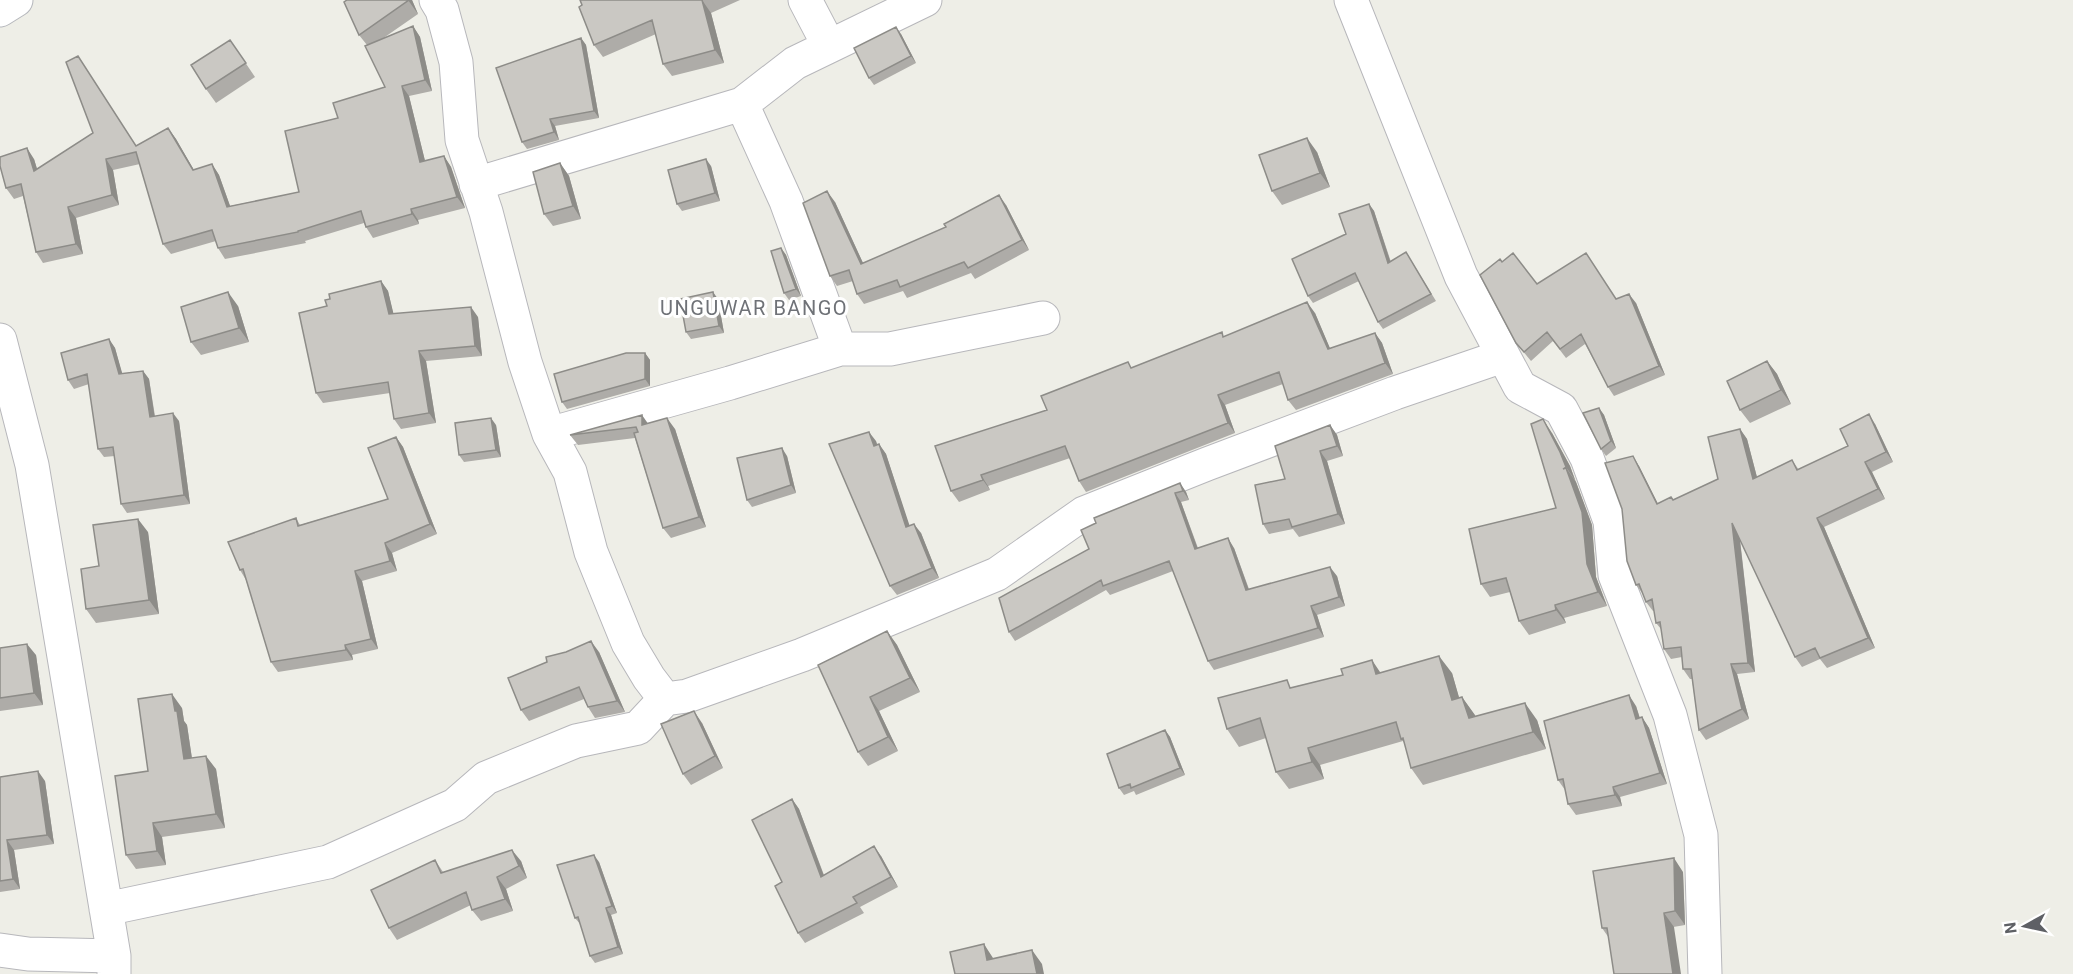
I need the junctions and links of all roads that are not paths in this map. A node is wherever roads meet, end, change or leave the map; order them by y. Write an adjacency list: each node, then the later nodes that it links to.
1 (16, 0): 6 (street)
2 (805, 0): 7 (street)
3 (925, 0): 7 (street)
4 (1351, 0): 13 (street)
5 (445, 3): 9 (street)
6 (0, 10)
7 (829, 46): 8 (street)
8 (742, 104): 9 (street); 12 (street)
9 (476, 184): 14 (street)
10 (1043, 318): 12 (street)
11 (0, 340): 16 (street)
12 (840, 349): 14 (street)
13 (1503, 356): 15 (street); 19 (street)
14 (549, 434): 15 (street)
15 (665, 699): 16 (street)
16 (106, 909): 18 (street)
17 (0, 950): 18 (street)
18 (114, 965)
19 (1705, 974)

